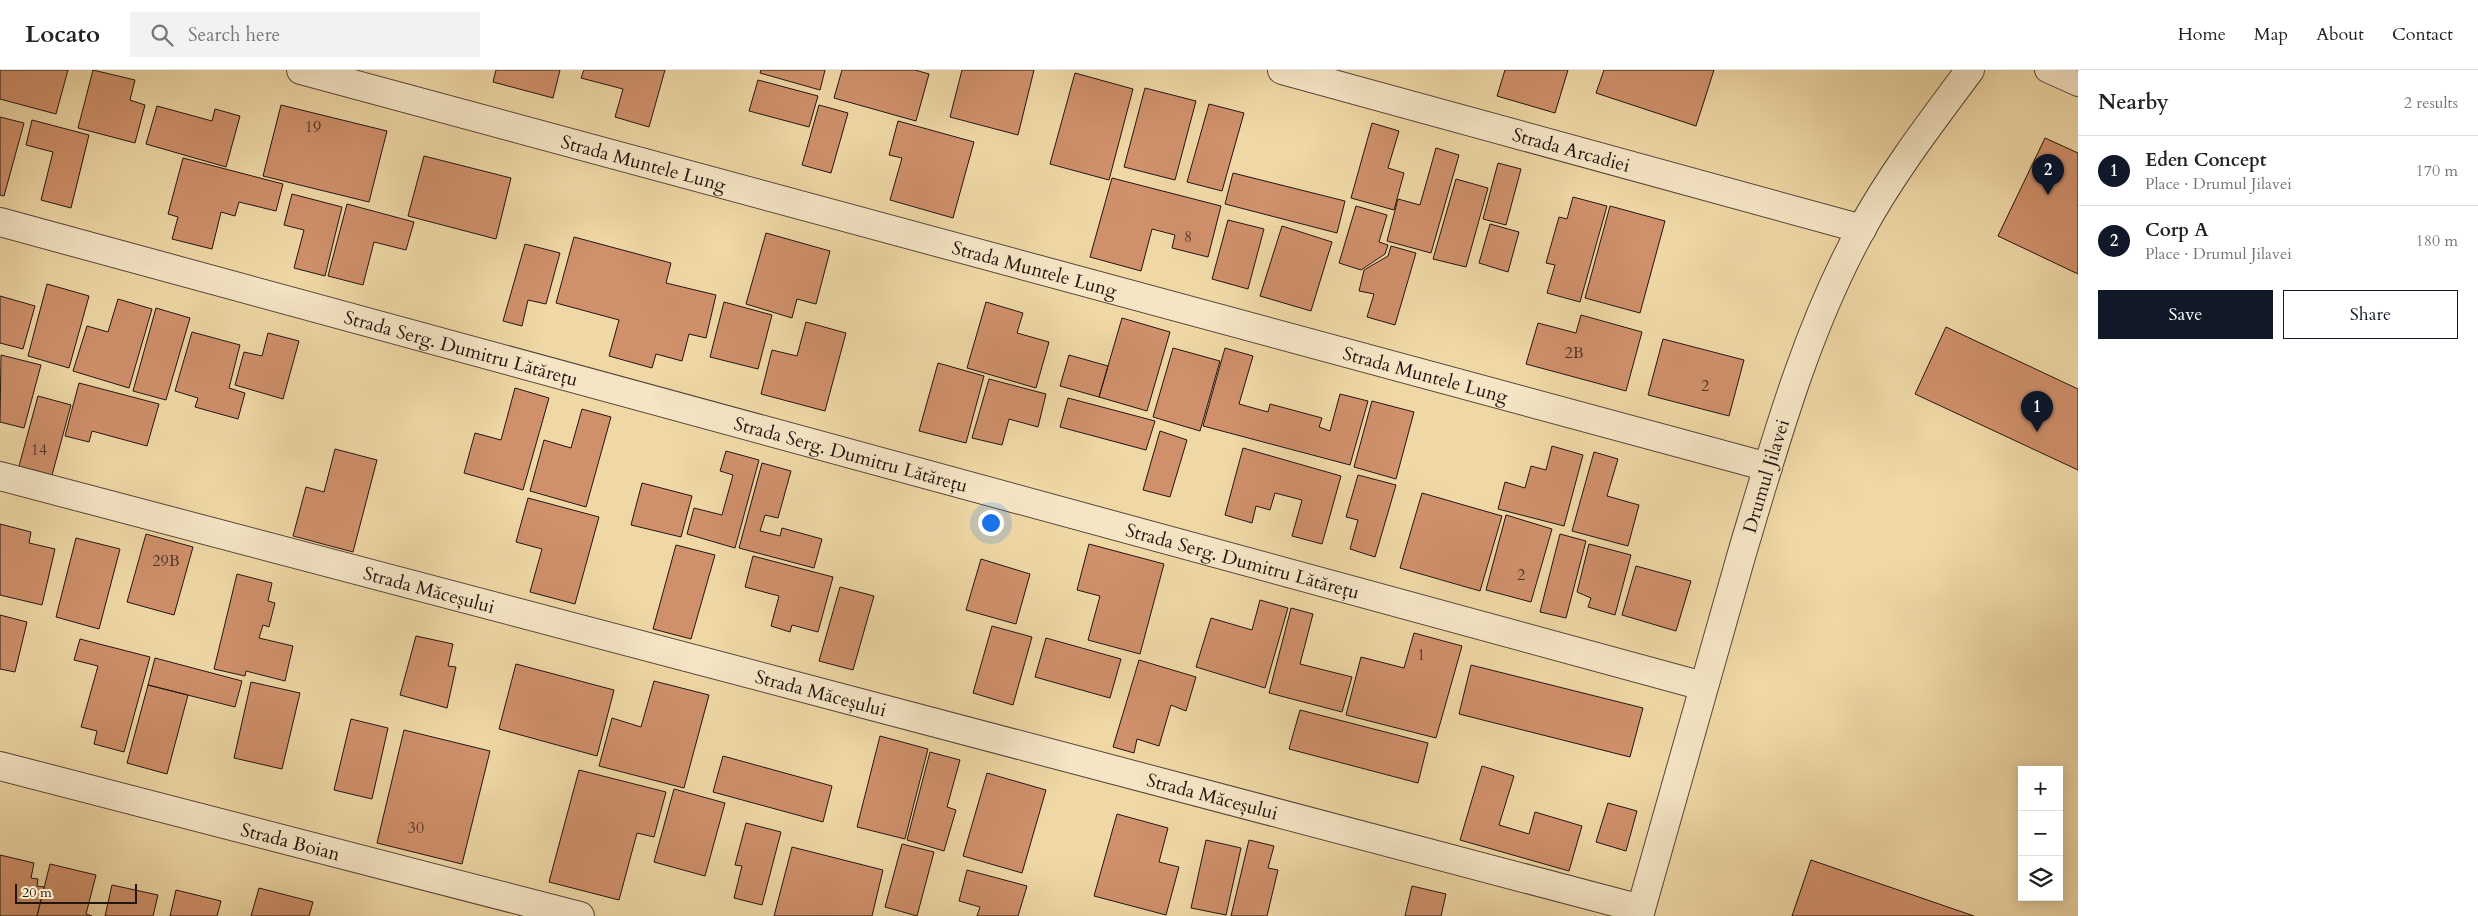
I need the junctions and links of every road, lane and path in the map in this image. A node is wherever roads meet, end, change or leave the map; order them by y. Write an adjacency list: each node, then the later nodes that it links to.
1 (301, 70): 8 (street, Strada Muntele Lung)
2 (1282, 70): 7 (street, Strada Arcadiei)
3 (1970, 70): 7 (street, Drumul Jilavei)
4 (2047, 70): 5 (lane)
5 (2078, 84)
6 (0, 222): 10 (street, Strada Serg. Dumitru Lătărețu)
7 (1862, 229): 8 (street, Drumul Jilavei)
8 (1768, 467): 10 (street, Drumul Jilavei)
9 (0, 476): 12 (street, Strada Măceșului)
10 (1703, 686): 12 (street, Drumul Jilavei)
11 (0, 766): 13 (street, Strada Boian)
12 (1640, 912)
13 (580, 916)

